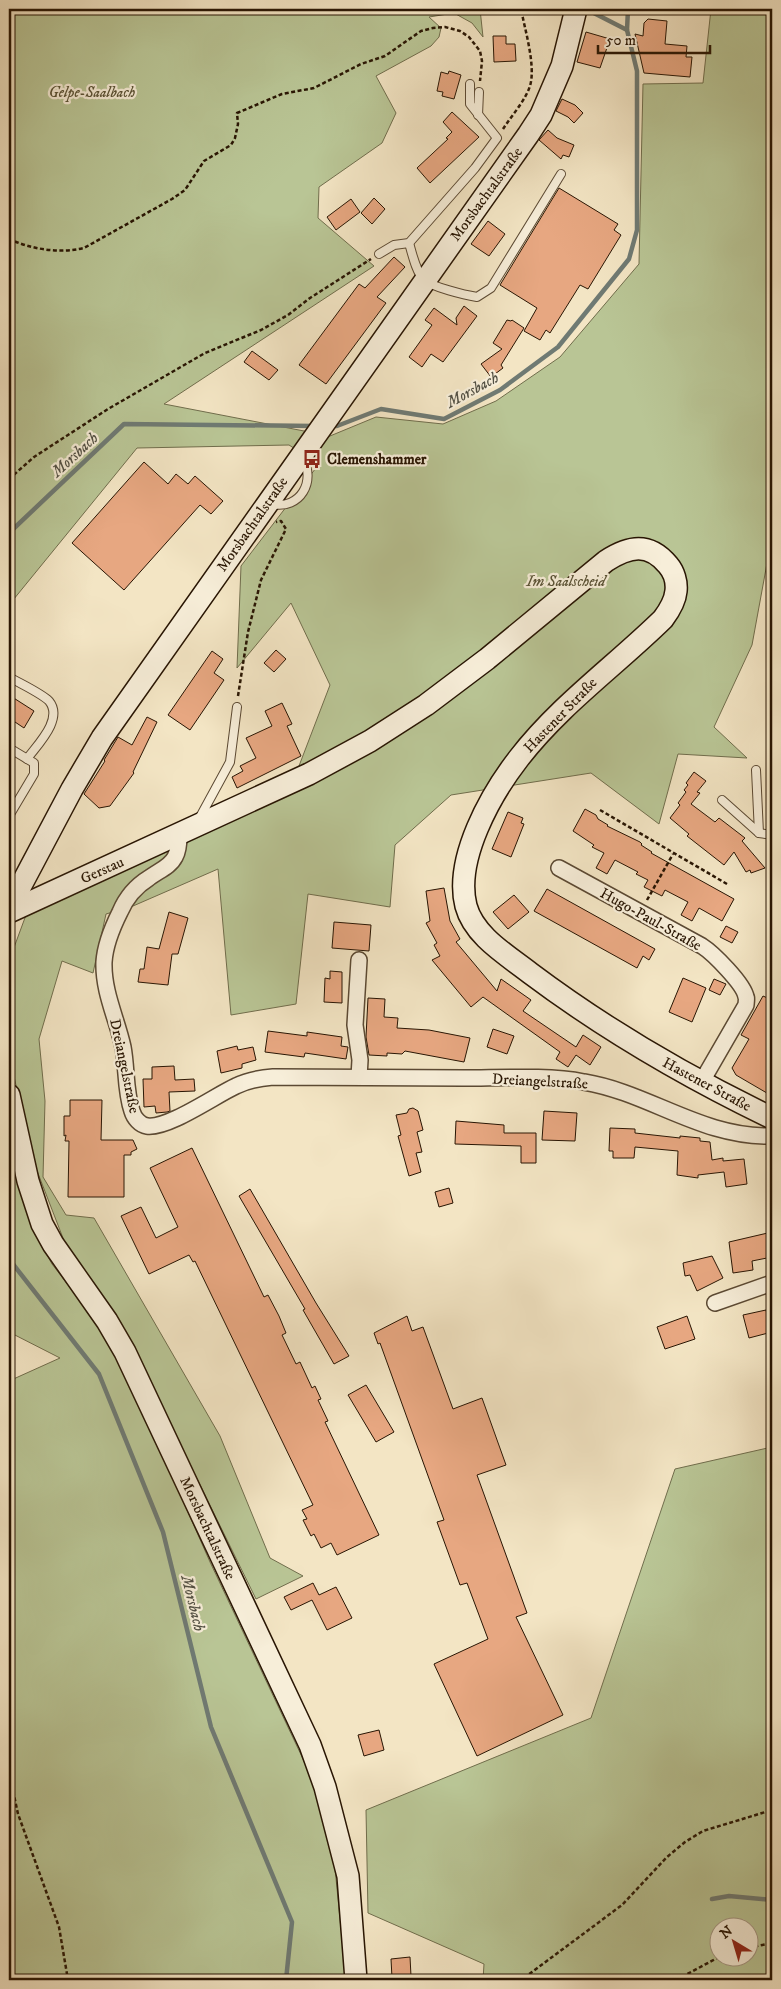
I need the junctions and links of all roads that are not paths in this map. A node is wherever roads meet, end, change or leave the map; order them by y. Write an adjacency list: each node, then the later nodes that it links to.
1 (576, 12): 8 (main road, Morsbachtalstraße)
2 (470, 84): 4 (lane)
3 (480, 92): 4 (lane)
4 (478, 115): 6 (lane)
5 (561, 174): 8 (lane)
6 (409, 243): 7 (lane); 8 (lane)
7 (379, 254)
8 (424, 280): 21 (main road, Morsbachtalstraße)
9 (9, 677): 13 (lane)
10 (237, 706): 17 (lane)
11 (370, 741): 17 (main road, Gerstau); 24 (main road, Hastener Straße)
12 (9, 748): 13 (lane)
13 (27, 759): 16 (lane)
14 (756, 770): 18 (lane)
15 (722, 800): 18 (lane)
16 (9, 816)
17 (187, 831): 21 (main road, Gerstau); 23 (street, Dreiangelstraße)
18 (759, 833): 19 (lane)
19 (772, 835)
20 (559, 868): 24 (street, Hugo-Paul-Straße)
21 (9, 910)
22 (359, 960): 23 (street)
23 (359, 1077): 27 (street, Dreiangelstraße)
24 (701, 1083): 26 (main road, Hastener Straße)
25 (9, 1095): 30 (main road, Morsbachtalstraße)
26 (772, 1118)
27 (772, 1136)
28 (772, 1283): 29 (street)
29 (715, 1303)
30 (356, 1980)

